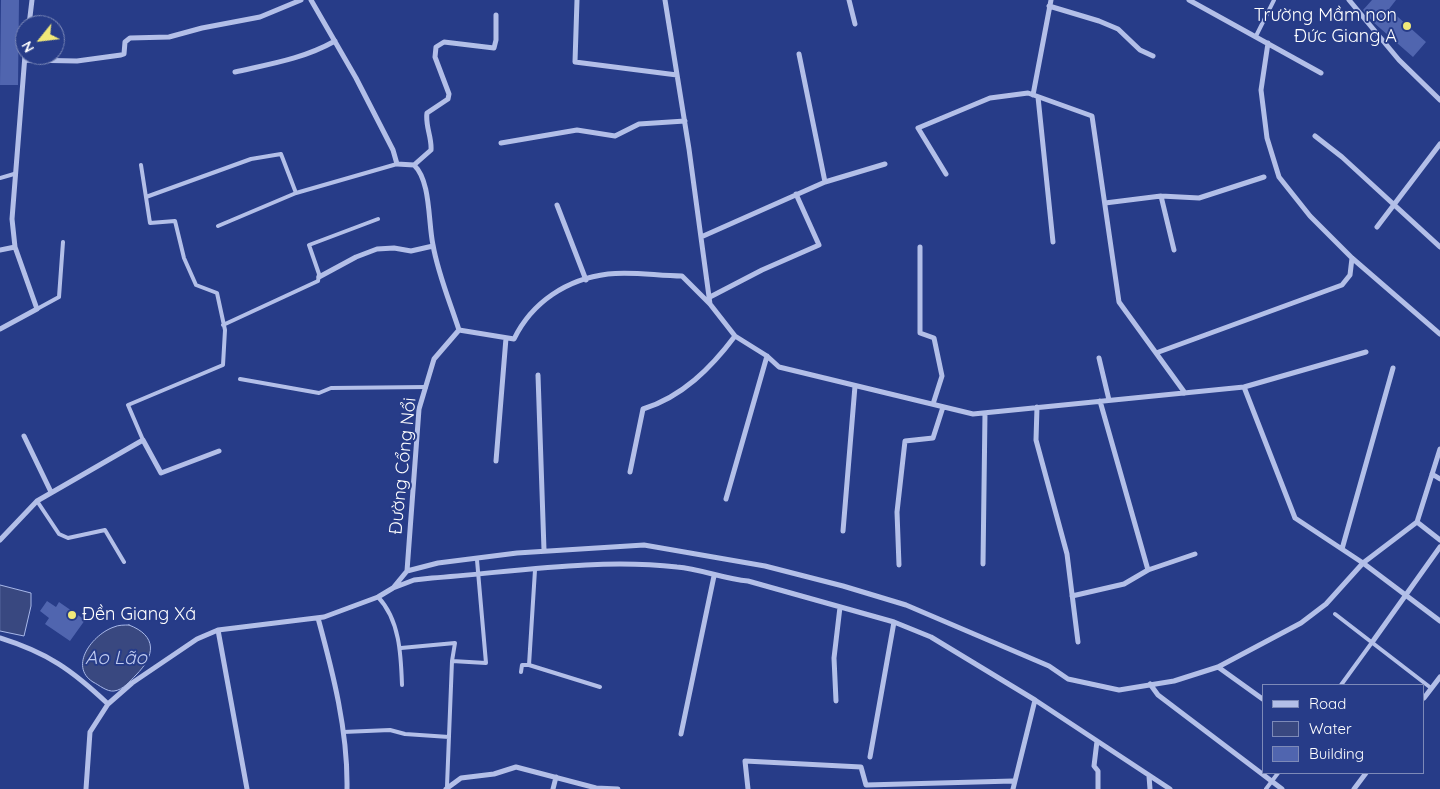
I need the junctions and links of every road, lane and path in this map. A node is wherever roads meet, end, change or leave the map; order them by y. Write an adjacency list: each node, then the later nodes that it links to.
1 (32, 0): 12 (street)
2 (302, 0): 20 (street)
3 (311, 0): 16 (street)
4 (577, 0): 24 (street)
5 (665, 0): 24 (street)
6 (849, 0): 14 (street)
7 (1051, 0): 11 (street)
8 (1188, 0): 15 (street)
9 (1274, 0): 15 (lane)
10 (1349, 0): 26 (street)
11 (1048, 6): 19 (street); 25 (street)
12 (30, 15)
13 (496, 15): 32 (street)
14 (855, 24)
15 (1256, 36): 17 (street)
16 (335, 41): 22 (street); 31 (street)
17 (1268, 43): 23 (street); 59 (street)
18 (799, 54): 39 (street)
19 (1153, 56)
20 (65, 60)
21 (24, 65): 35 (street)
22 (235, 72)
23 (1321, 73)
24 (677, 74): 27 (street)
25 (1035, 96): 36 (street); 44 (street); 52 (street)
26 (1440, 100)
27 (685, 121): 29 (street); 50 (street)
28 (1314, 136): 46 (street)
29 (500, 143)
30 (1440, 144): 46 (street)
31 (397, 164): 32 (street); 40 (lane)
32 (414, 164): 53 (street)
33 (885, 164): 39 (street)
34 (141, 165): 43 (lane)
35 (14, 174): 38 (lane); 54 (street)
36 (946, 174)
37 (1264, 177): 42 (street)
38 (0, 178)
39 (825, 182): 41 (street)
40 (296, 193): 43 (lane); 48 (lane)
41 (796, 194): 50 (street); 62 (street)
42 (1161, 196): 44 (street); 58 (street)
43 (146, 197): 65 (lane)
44 (1105, 204): 72 (street)
45 (557, 205): 61 (street)
46 (1394, 205): 49 (street); 56 (street)
47 (378, 220): 60 (lane)
48 (218, 226)
49 (1377, 227)
50 (701, 237): 62 (street)
51 (63, 242): 64 (lane)
52 (1053, 242)
53 (433, 246): 60 (street); 67 (street)
54 (15, 247): 57 (street); 64 (street)
55 (920, 247): 84 (street)
56 (1440, 247)
57 (0, 250)
58 (1174, 250)
59 (1352, 258): 68 (street); 72 (street)
60 (319, 277): 65 (lane)
61 (586, 280): 63 (street); 70 (street)
62 (710, 297): 63 (street)
63 (710, 304): 69 (street)
64 (37, 309): 66 (street)
65 (223, 325): 89 (lane)
66 (0, 329)
67 (459, 330): 70 (street); 78 (street, Đường Cổng Nổi)
68 (1440, 334)
69 (734, 336): 73 (street); 93 (street)
70 (506, 338): 92 (street)
71 (1366, 352): 80 (street)
72 (1156, 353): 81 (street)
73 (767, 356): 79 (street); 97 (street)
74 (1099, 358): 82 (street)
75 (1392, 368): 104 (street)
76 (538, 375): 105 (street)
77 (240, 379): 78 (lane)
78 (426, 386): 114 (street, Đường Cổng Nổi)
79 (855, 386): 84 (street); 100 (street)
80 (1244, 386): 81 (street); 104 (street)
81 (1185, 393): 82 (street)
82 (1109, 400): 83 (street)
83 (1100, 401): 86 (street); 113 (street)
84 (933, 404): 85 (street)
85 (943, 406): 87 (street); 111 (street)
86 (1037, 407): 87 (street); 119 (street)
87 (985, 413): 110 (street)
88 (24, 436): 96 (street)
89 (143, 440): 91 (street); 96 (street)
90 (1440, 449): 94 (street)
91 (219, 451)
92 (496, 461)
93 (630, 472)
94 (1432, 474): 95 (street); 99 (street)
95 (1440, 479)
96 (51, 492): 98 (street)
97 (726, 499)
98 (37, 501): 101 (street); 108 (lane)
99 (1417, 522): 102 (street); 109 (street)
100 (843, 531)
101 (0, 540)
102 (1440, 540)
103 (1440, 547): 118 (street)
104 (1342, 549): 109 (street)
105 (544, 550): 107 (street); 136 (street)
106 (1195, 554): 113 (street)
107 (477, 560): 114 (street); 115 (lane)
108 (124, 562)
109 (1363, 563): 118 (street); 133 (street)
110 (983, 564)
111 (899, 565)
112 (535, 570): 115 (street); 116 (street); 132 (lane)
113 (1148, 570): 119 (street)
114 (407, 571): 117 (street)
115 (478, 575): 117 (street); 131 (lane)
116 (714, 576): 121 (street); 147 (street)
117 (393, 588): 120 (street)
118 (1405, 593): 124 (street); 128 (street)
119 (1072, 596): 129 (street)
120 (378, 597): 123 (street); 130 (lane)
121 (840, 607): 125 (street); 144 (street)
122 (1335, 614): 128 (lane)
123 (318, 618): 126 (street); 146 (street)
124 (1440, 621)
125 (894, 622): 143 (street); 150 (street)
126 (218, 630): 145 (street); 159 (street)
127 (0, 638): 145 (street)
128 (1373, 641): 137 (lane); 140 (lane)
129 (1078, 642)
130 (401, 648): 131 (lane); 138 (lane)
131 (452, 661): 148 (lane)
132 (529, 665): 134 (lane); 139 (lane)
133 (1218, 667): 136 (street); 142 (street)
134 (521, 672)
135 (1440, 677): 140 (street)
136 (1150, 684): 156 (street)
137 (1341, 684)
138 (402, 686)
139 (600, 687)
140 (1431, 688): 141 (street)
141 (1425, 697)
142 (1262, 699)
143 (1036, 700): 149 (street); 155 (street)
144 (836, 701)
145 (108, 704): 158 (street)
146 (343, 732): 148 (lane); 160 (street)
147 (681, 734)
148 (449, 737): 157 (lane)
149 (1097, 741): 153 (street); 165 (street)
150 (870, 757)
151 (1277, 774): 156 (lane)
152 (1363, 774): 170 (street)
153 (1149, 776): 166 (street); 167 (street)
154 (556, 777): 157 (street); 161 (street); 162 (street)
155 (1013, 781): 163 (street); 164 (street)
156 (1272, 782): 168 (lane); 169 (street)
157 (446, 788)
158 (86, 789)
159 (247, 789)
160 (347, 789)
161 (552, 789)
162 (618, 789)
163 (748, 789)
164 (1013, 789)
165 (1098, 789)
166 (1150, 789)
167 (1170, 789)
168 (1266, 789)
169 (1282, 789)
170 (1354, 789)

